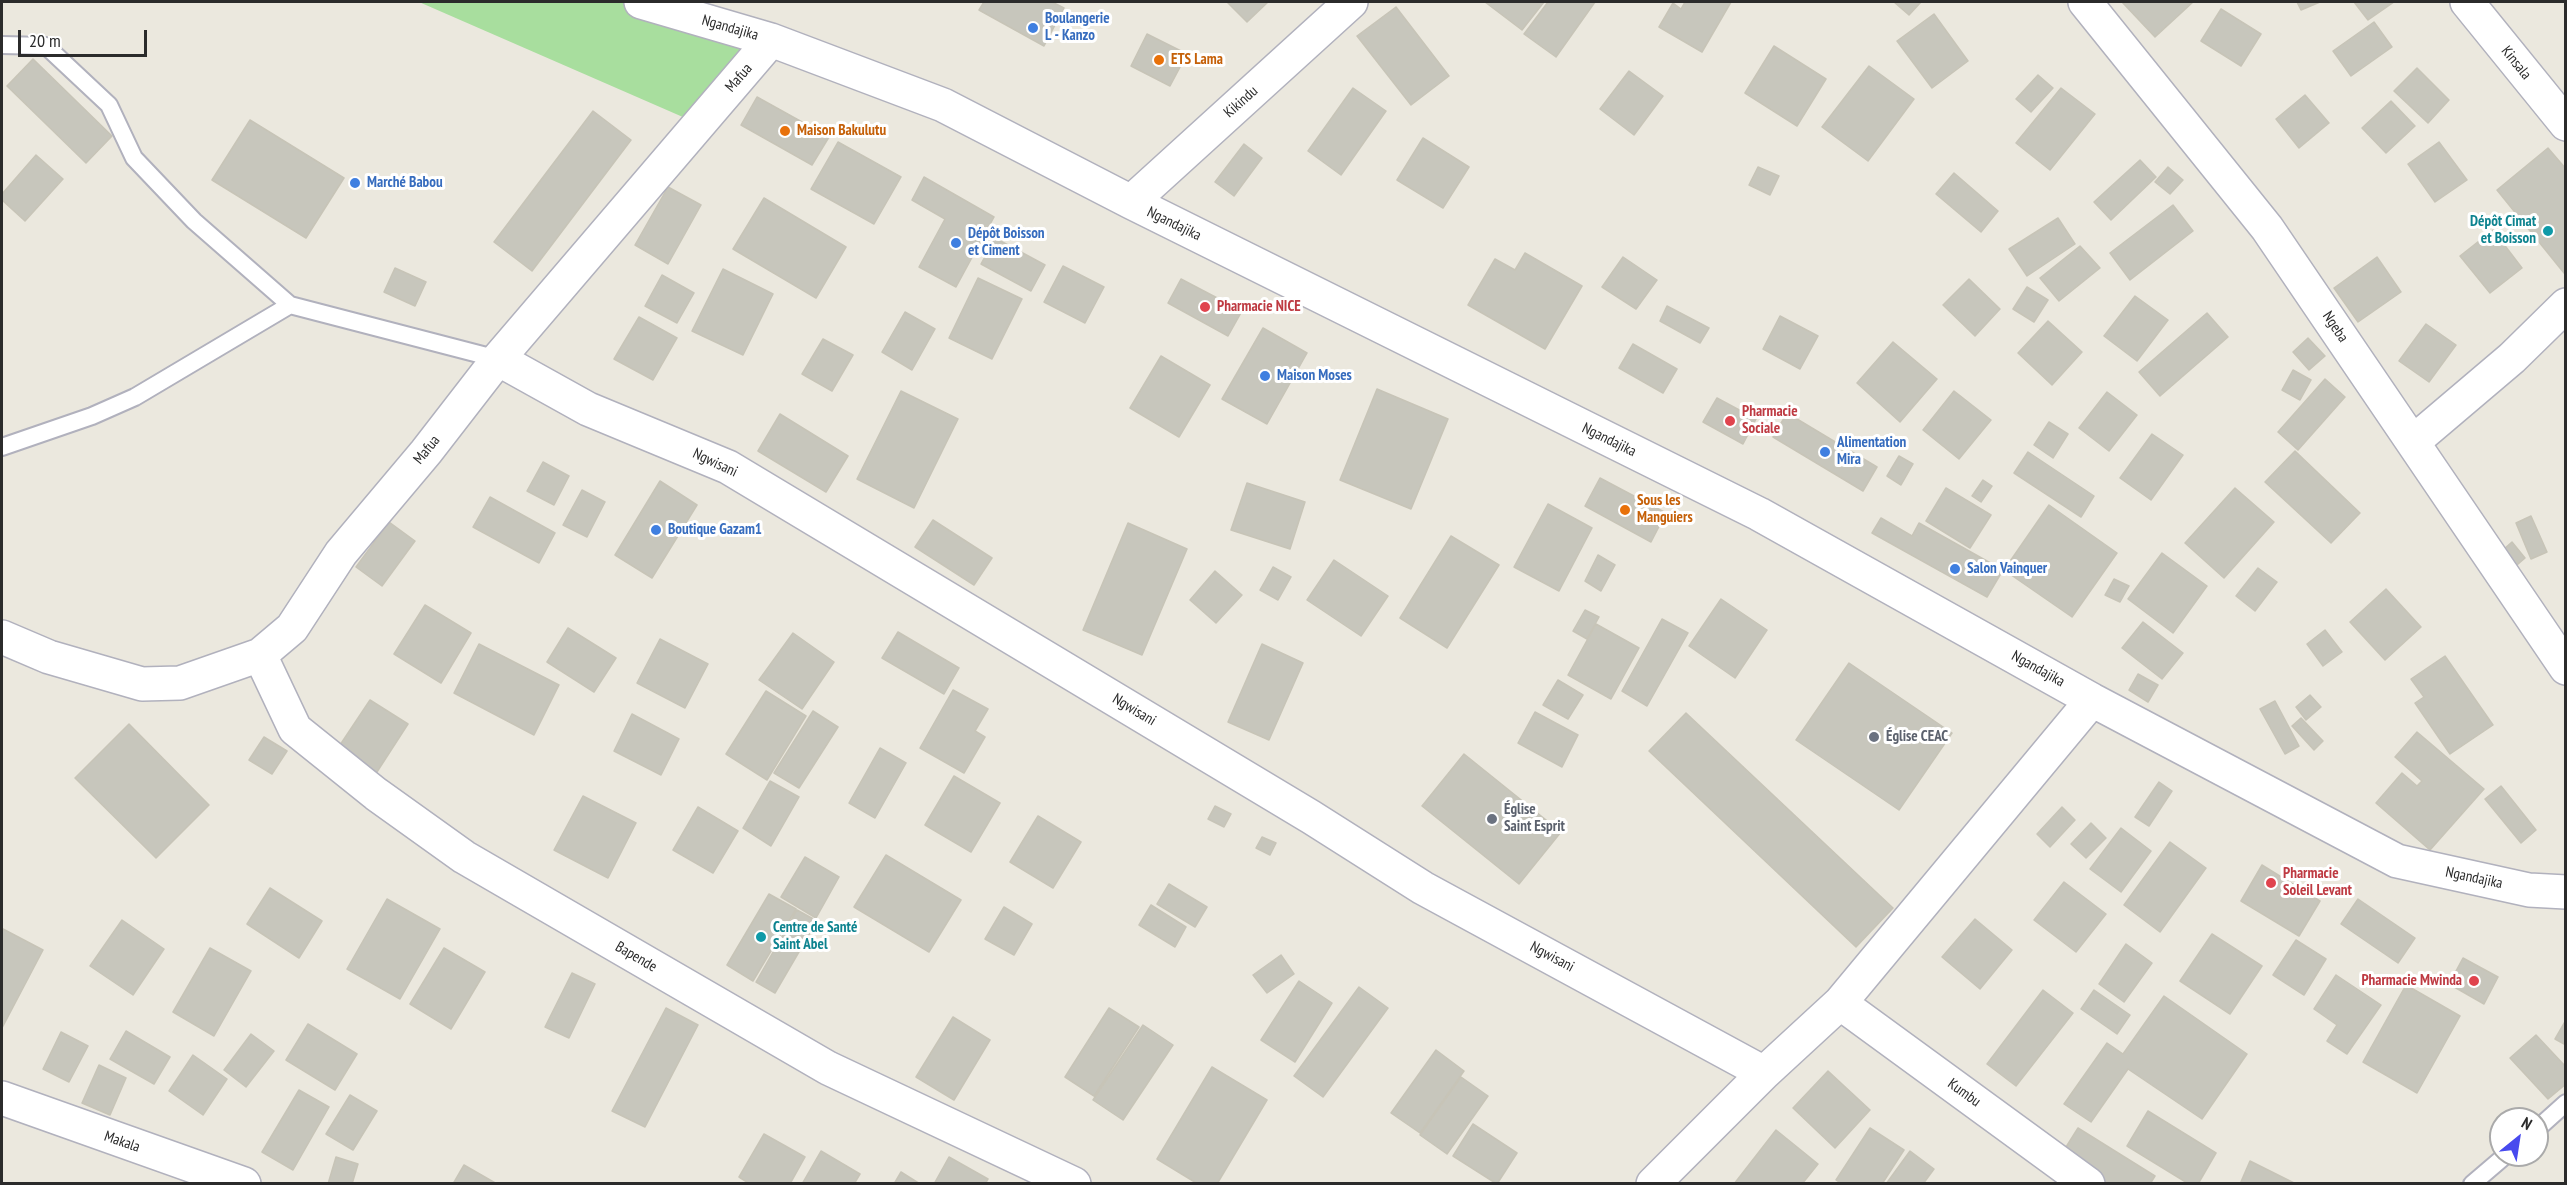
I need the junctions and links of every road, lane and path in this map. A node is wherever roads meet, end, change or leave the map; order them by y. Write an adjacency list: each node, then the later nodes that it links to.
1 (641, 2): 5 (street, Ngandajika)
2 (1351, 2): 8 (street, Kikindu)
3 (2085, 2): 12 (street, Ngeba)
4 (2467, 2): 7 (street, Kinsala)
5 (771, 40): 8 (street, Ngandajika); 11 (street, Mafua)
6 (2, 45): 9 (lane)
7 (2565, 124)
8 (1131, 202): 17 (street, Ngandajika)
9 (290, 305): 11 (lane); 13 (lane)
10 (2565, 305): 12 (street)
11 (498, 359): 15 (street, Mafua); 20 (street, Ngwisani)
12 (2413, 442): 16 (street, Ngeba)
13 (2, 447)
14 (2, 637): 15 (street, Mafua)
15 (260, 655): 26 (street, Bapende)
16 (2565, 668)
17 (2092, 700): 18 (street, Ngandajika); 19 (street)
18 (2565, 892)
19 (1840, 1003): 20 (street); 28 (street, Kumbu)
20 (1764, 1073): 27 (street)
21 (2, 1098): 25 (street, Makala)
22 (2565, 1103): 23 (lane)
23 (2549, 1118)
24 (2492, 1167): 29 (lane)
25 (243, 1184)
26 (1074, 1184)
27 (1653, 1184)
28 (2088, 1184)
29 (2472, 1184)

